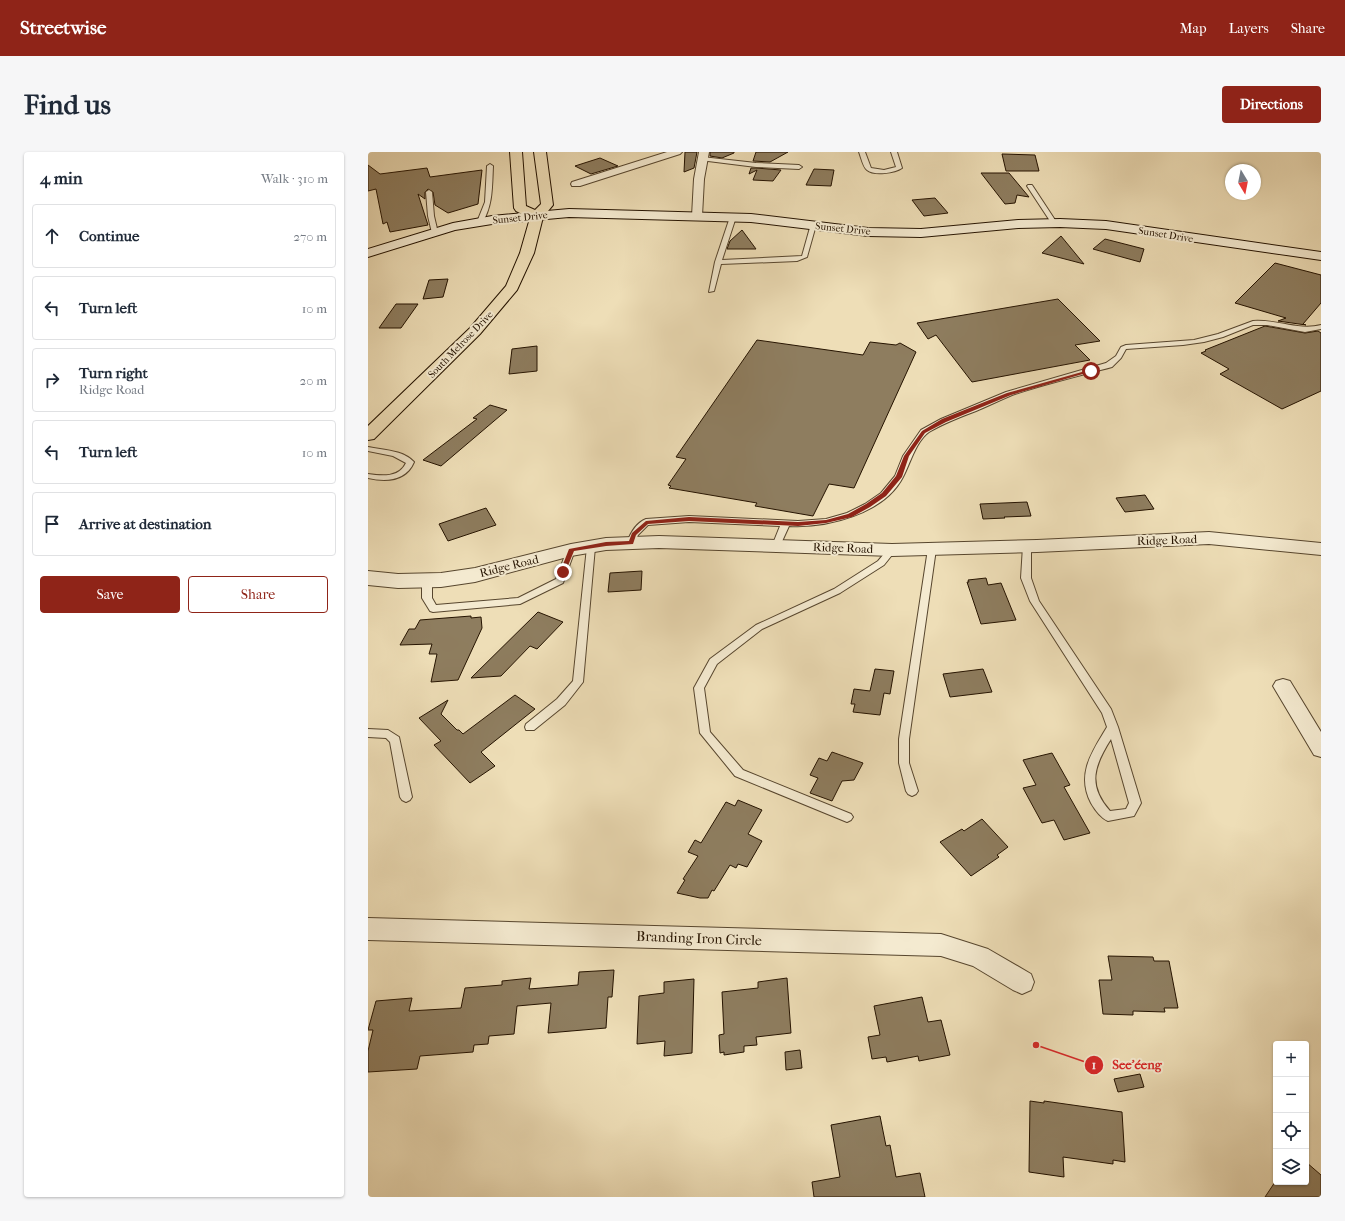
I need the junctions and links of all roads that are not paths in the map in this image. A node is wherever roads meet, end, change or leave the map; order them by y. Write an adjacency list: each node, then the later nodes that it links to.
1 (516, 152): 12 (main road)
2 (540, 152): 12 (main road, South Melrose Drive)
3 (677, 152): 9 (street)
4 (862, 152): 5 (lane)
5 (894, 152)
6 (703, 155): 8 (lane); 13 (street)
7 (490, 166): 15 (lane)
8 (799, 167)
9 (576, 184)
10 (1030, 186): 16 (lane)
11 (429, 192): 18 (lane)
12 (537, 216): 13 (main road, Sunset Drive); 15 (main road, Sunset Drive); 24 (main road, South Melrose Drive)
13 (697, 216): 14 (main road, Sunset Drive)
14 (733, 217): 17 (main road, Sunset Drive); 21 (lane)
15 (480, 222): 18 (main road, Sunset Drive)
16 (1054, 223): 17 (main road, Sunset Drive); 20 (main road, Sunset Drive)
17 (813, 225): 21 (lane)
18 (435, 233): 19 (main road, Sunset Drive)
19 (368, 253)
20 (1321, 256)
21 (718, 262): 22 (lane)
22 (711, 290)
23 (1321, 327): 27 (lane)
24 (368, 435)
25 (368, 449): 26 (lane)
26 (368, 476)
27 (786, 523): 28 (lane); 29 (lane)
28 (631, 543): 29 (main road, Ridge Road); 31 (main road, Ridge Road)
29 (776, 546): 35 (main road, Ridge Road)
30 (1027, 546): 32 (main road, Ridge Road); 33 (main road, Ridge Road); 40 (lane)
31 (592, 547): 34 (main road, Ridge Road); 39 (lane)
32 (932, 549): 35 (main road, Ridge Road); 43 (lane)
33 (1321, 549)
34 (571, 550): 37 (main road, Ridge Road); 37 (lane)
35 (892, 550): 45 (lane)
36 (368, 578): 37 (main road, Ridge Road)
37 (427, 580)
38 (1283, 686): 42 (street)
39 (530, 727)
40 (1113, 727): 40 (lane)
41 (368, 733): 44 (lane)
42 (1321, 749)
43 (912, 792)
44 (406, 797)
45 (846, 817)
46 (368, 929): 47 (street, Branding Iron Circle)
47 (1022, 982)

